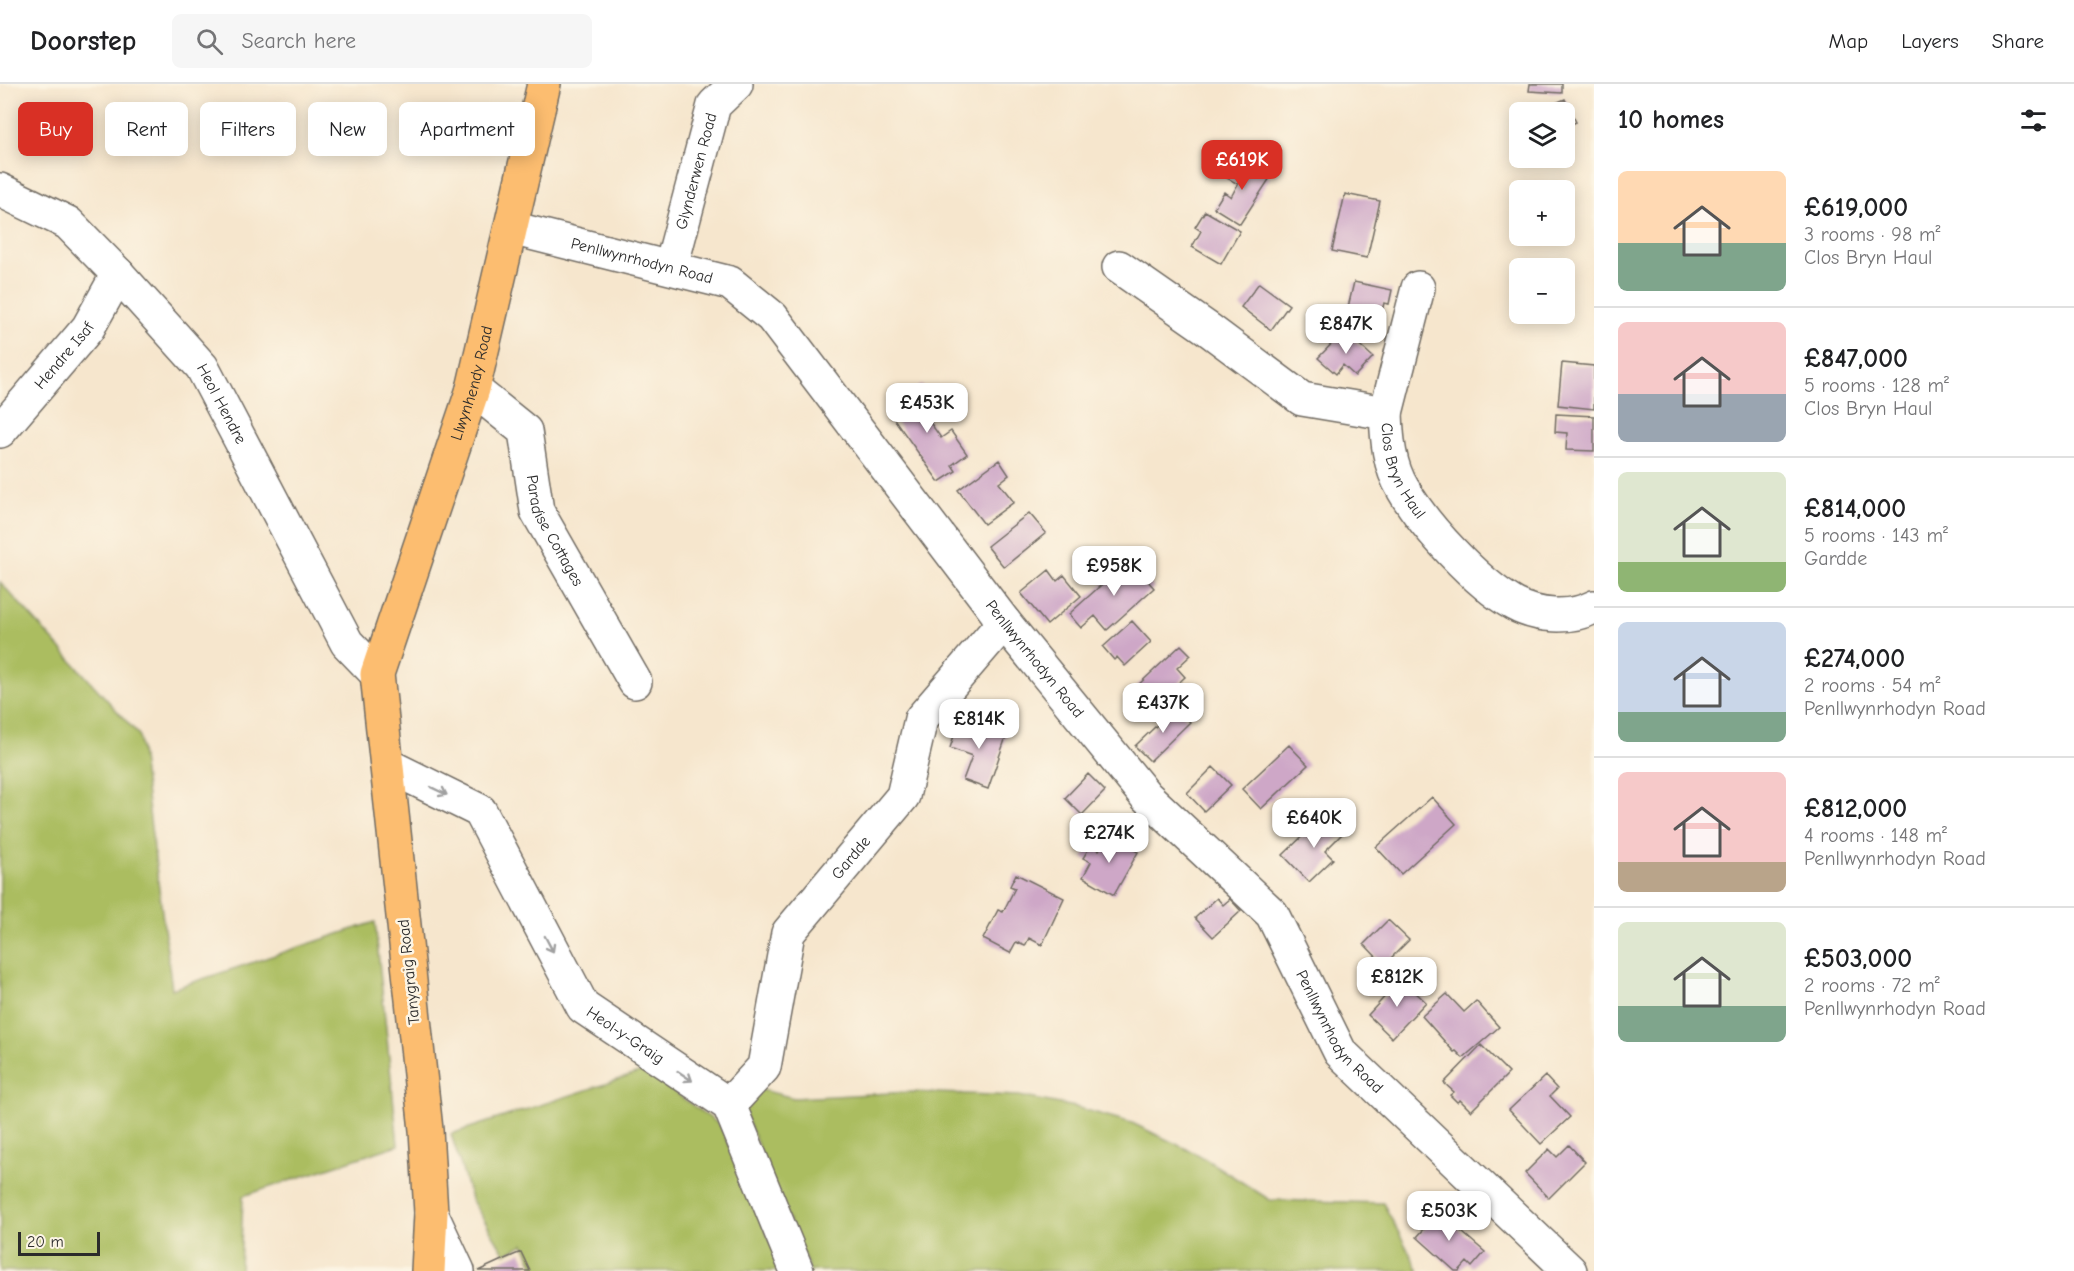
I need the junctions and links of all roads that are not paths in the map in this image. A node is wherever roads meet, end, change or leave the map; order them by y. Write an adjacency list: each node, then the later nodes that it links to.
1 (544, 84): 4 (main road, Llwynhendy Road)
2 (736, 84): 5 (street, Glynderwen Road)
3 (0, 190): 7 (street, Heol Hendre)
4 (510, 228): 5 (street, Penllwynrhodyn Road); 9 (main road, Llwynhendy Road)
5 (671, 267): 13 (street, Penllwynrhodyn Road)
6 (1119, 267): 10 (street, Clos Bryn Haul)
7 (118, 274): 11 (street, Hendre Isaf); 14 (street, Heol Hendre)
8 (1418, 288): 10 (street)
9 (473, 389): 14 (main road, Llwynhendy Road); 15 (street, Paradise Cottages)
10 (1386, 414): 12 (street, Clos Bryn Haul)
11 (0, 431)
12 (1594, 607)
13 (1004, 622): 17 (street, Gardde); 22 (street, Penllwynrhodyn Road)
14 (377, 674): 16 (main road, Tanygraig Road)
15 (635, 682)
16 (387, 765): 17 (street, Heol-y-Graig, one-way to 17); 18 (main road, Tanygraig Road)
17 (729, 1105): 21 (street)
18 (431, 1213): 19 (main road, Tanygraig Road); 20 (street)
19 (428, 1271)
20 (458, 1271)
21 (797, 1271)
22 (1570, 1271)

